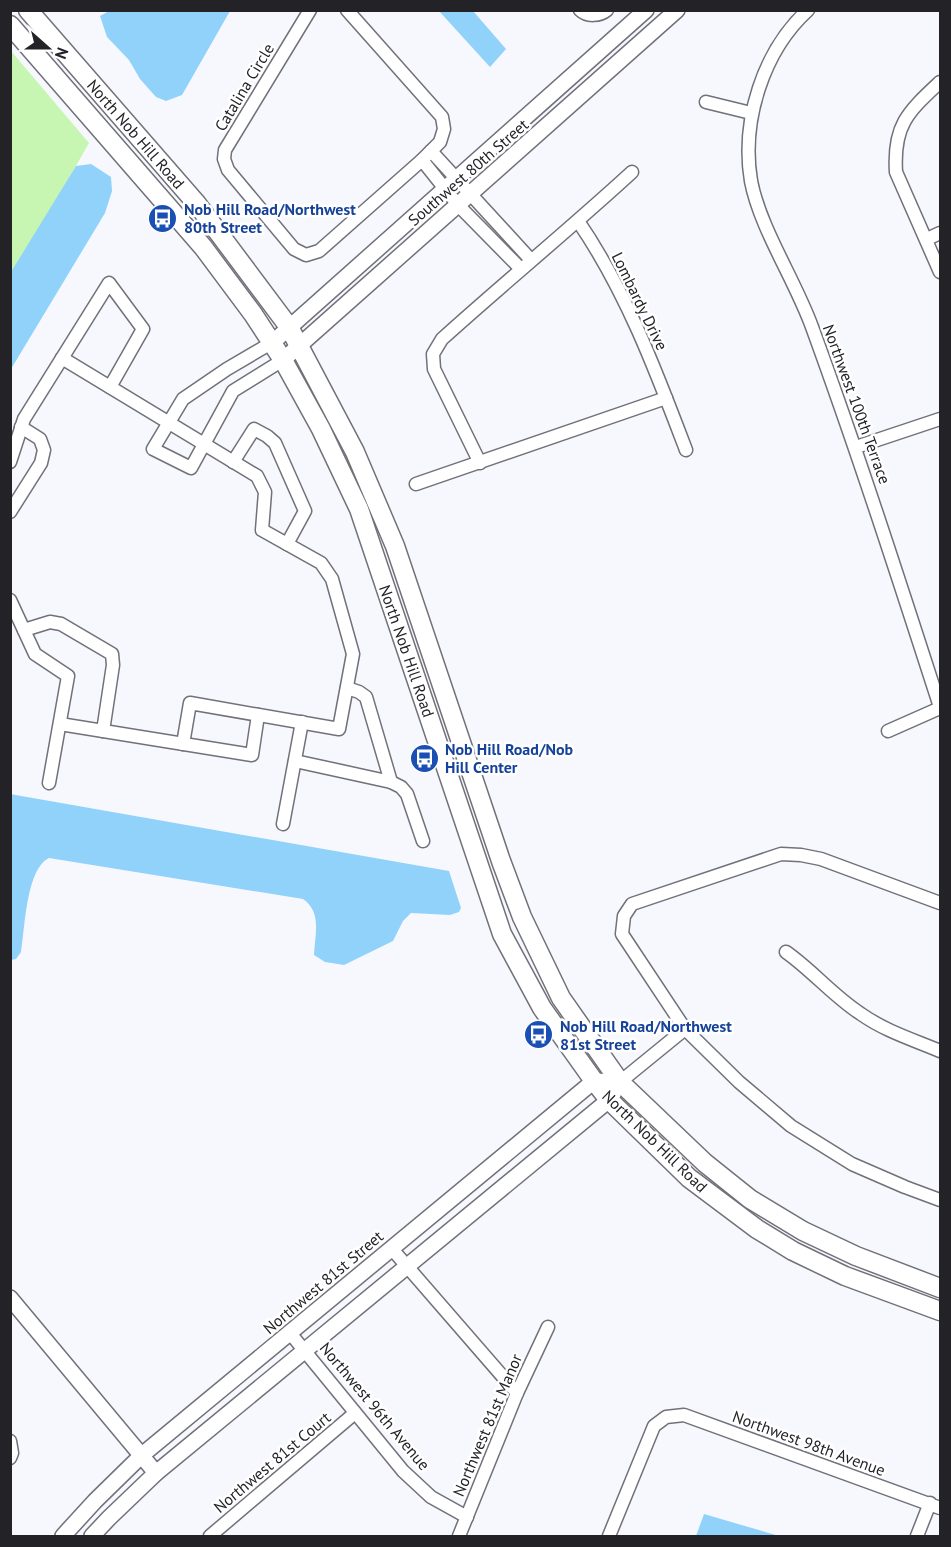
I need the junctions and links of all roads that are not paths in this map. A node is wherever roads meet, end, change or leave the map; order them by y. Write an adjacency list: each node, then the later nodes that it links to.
1 (28, 10): 25 (main road, North Nob Hill Road)
2 (310, 10): 13 (street, Catalina Circle)
3 (347, 10): 13 (street, Catalina Circle)
4 (580, 10): 5 (street)
5 (607, 10)
6 (646, 10): 15 (street, Southwest 80th Street)
7 (678, 10): 16 (street, Southwest 80th Street)
8 (808, 10): 12 (street, Northwest 100th Terrace)
9 (10, 25): 26 (main road, North Nob Hill Road)
10 (940, 82): 21 (street)
11 (706, 102): 12 (street)
12 (751, 113): 36 (street, Northwest 100th Terrace)
13 (427, 156): 15 (street)
14 (632, 172): 18 (street)
15 (451, 184): 16 (street); 17 (street); 25 (street, Southwest 80th Street)
16 (470, 194): 17 (street, Southwest 80th Street); 19 (street)
17 (458, 205): 22 (street); 27 (street, Southwest 80th Street)
18 (578, 221): 23 (street); 31 (street, Lombardy Drive)
19 (506, 233): 22 (street); 23 (street)
20 (940, 233): 21 (street)
21 (927, 239): 24 (street)
22 (495, 242): 23 (street)
23 (526, 264): 40 (street)
24 (940, 272)
25 (289, 327): 26 (street, Southwest 80th Street); 27 (main road, North Nob Hill Road)
26 (273, 342): 29 (main road, North Nob Hill Road); 33 (street)
27 (300, 346): 29 (street, Southwest 80th Street); 64 (main road, North Nob Hill Road)
28 (62, 358): 30 (street); 30 (street); 34 (street)
29 (284, 360): 35 (street); 63 (main road, North Nob Hill Road)
30 (110, 387): 33 (street)
31 (666, 398): 37 (street, Lombardy Drive); 40 (street)
32 (940, 419): 36 (street)
33 (168, 423): 35 (street); 35 (street)
34 (21, 428): 38 (street); 42 (street)
35 (204, 444): 39 (street)
36 (856, 447): 47 (street, Northwest 100th Terrace)
37 (686, 450)
38 (10, 462)
39 (233, 462): 43 (street); 43 (street)
40 (480, 463): 41 (street)
41 (416, 484)
42 (10, 512)
43 (287, 544): 46 (street)
44 (10, 600): 45 (street)
45 (24, 630): 50 (street); 51 (street)
46 (346, 688): 49 (street); 55 (street)
47 (940, 707): 52 (street)
48 (258, 715): 49 (street); 53 (street); 53 (street)
49 (302, 722): 54 (street)
50 (60, 724): 51 (street); 56 (street)
51 (104, 731): 53 (street)
52 (888, 731)
53 (183, 744)
54 (295, 761): 55 (street); 57 (street)
55 (391, 782): 58 (street)
56 (49, 783)
57 (283, 824)
58 (423, 842)
59 (940, 903): 61 (street)
60 (786, 952): 62 (street)
61 (685, 1029): 64 (street); 66 (street)
62 (940, 1051)
63 (594, 1081): 64 (street); 65 (main road, North Nob Hill Road); 67 (street, Northwest 81st Street)
64 (620, 1082): 65 (street); 69 (main road, North Nob Hill Road)
65 (609, 1100): 68 (street); 71 (main road, North Nob Hill Road)
66 (940, 1200)
67 (392, 1249): 68 (street); 73 (street, Northwest 81st Street)
68 (407, 1266): 74 (street); 75 (street)
69 (940, 1287)
70 (10, 1298): 77 (street)
71 (940, 1311)
72 (548, 1327): 75 (street, Northwest 81st Manor)
73 (290, 1333): 74 (street, Northwest 96th Avenue); 77 (street, Northwest 81st Street)
74 (304, 1351): 76 (street, Northwest 96th Avenue); 78 (street)
75 (517, 1393): 80 (street, Northwest 81st Manor)
76 (355, 1413): 80 (street, Northwest 96th Avenue); 83 (street, Northwest 81st Court)
77 (142, 1455): 78 (street); 81 (street, Northwest 81st Street)
78 (156, 1473): 82 (street)
79 (935, 1505): 85 (street, Northwest 98th Avenue); 86 (street)
80 (467, 1517): 84 (street, Northwest 81st Manor)
81 (63, 1536)
82 (92, 1536)
83 (210, 1536)
84 (459, 1536)
85 (609, 1536)
86 (917, 1536)

